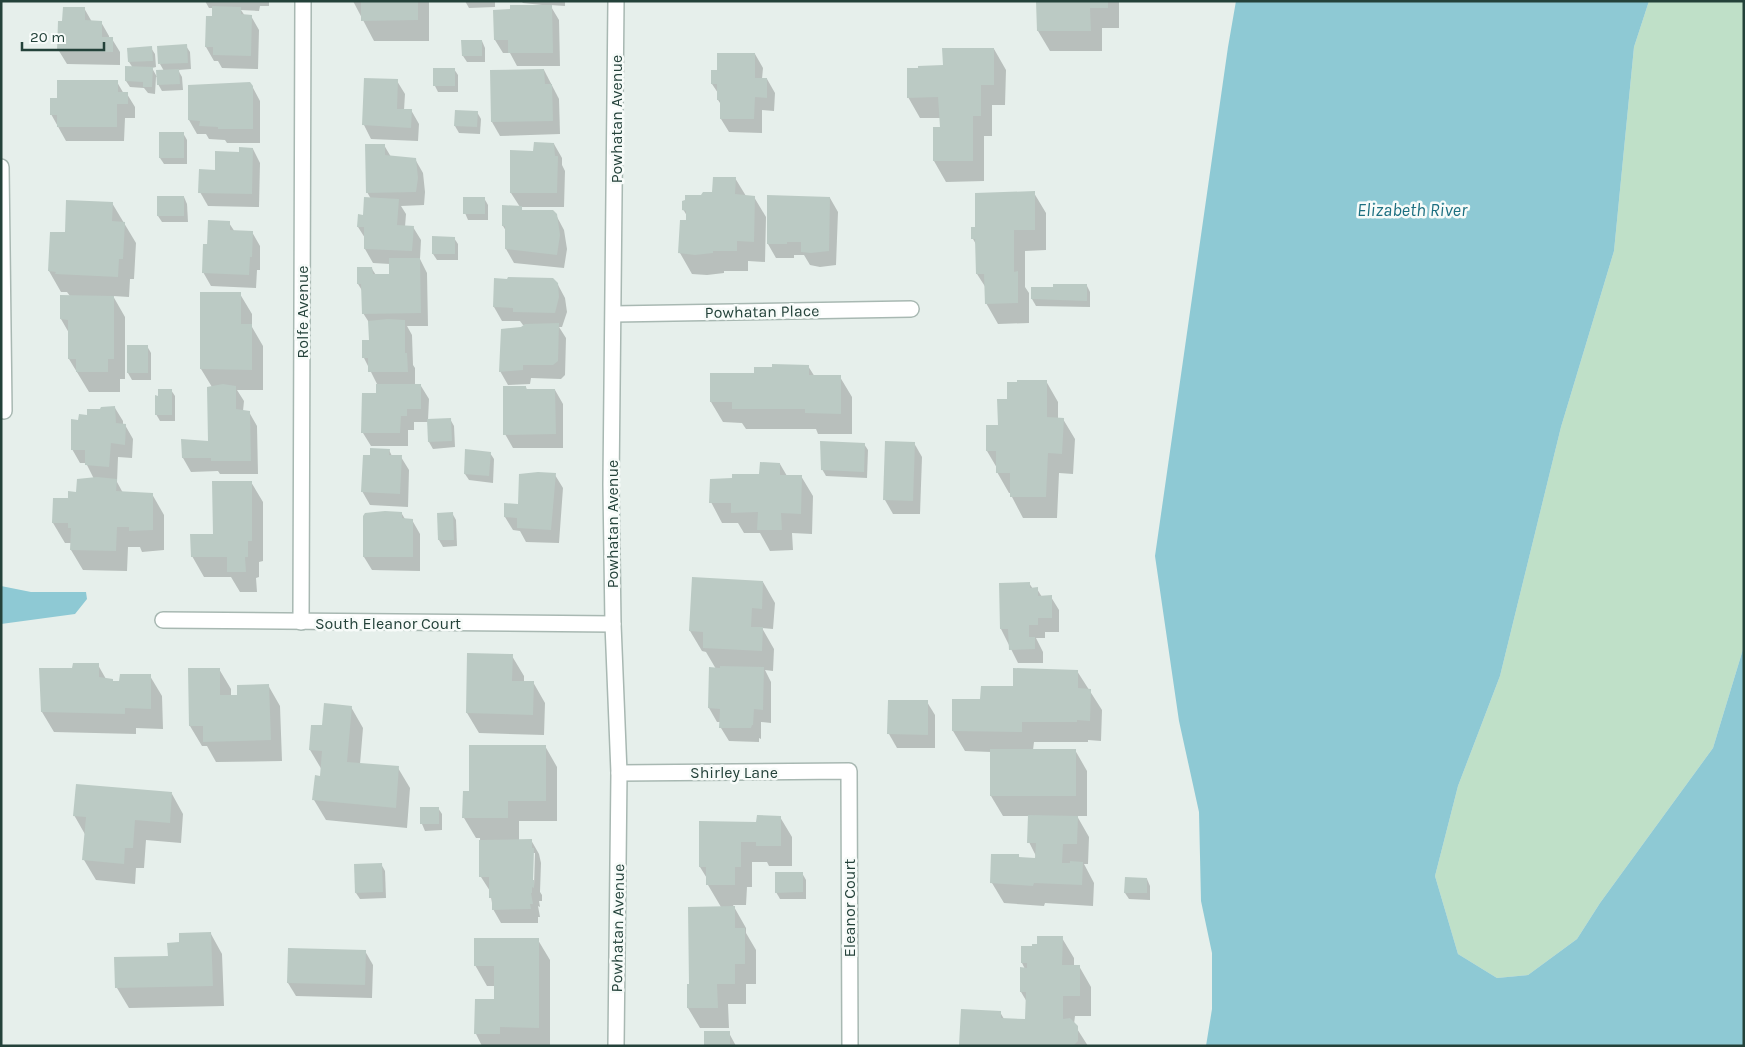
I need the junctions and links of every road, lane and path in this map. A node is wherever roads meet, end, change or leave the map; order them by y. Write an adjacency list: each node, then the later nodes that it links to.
1 (303, 1): 8 (street, Rolfe Avenue)
2 (616, 1): 5 (street, Powhatan Avenue)
3 (1, 167): 6 (street)
4 (911, 309): 5 (street, Powhatan Place)
5 (614, 314): 9 (street, Powhatan Avenue)
6 (4, 411)
7 (163, 620): 8 (street, South Eleanor Court)
8 (301, 622): 9 (street, South Eleanor Court)
9 (613, 624): 11 (street, Powhatan Avenue)
10 (849, 771): 11 (street, Shirley Lane); 13 (street, Eleanor Court)
11 (619, 773): 12 (street, Powhatan Avenue)
12 (616, 1046)
13 (850, 1046)

